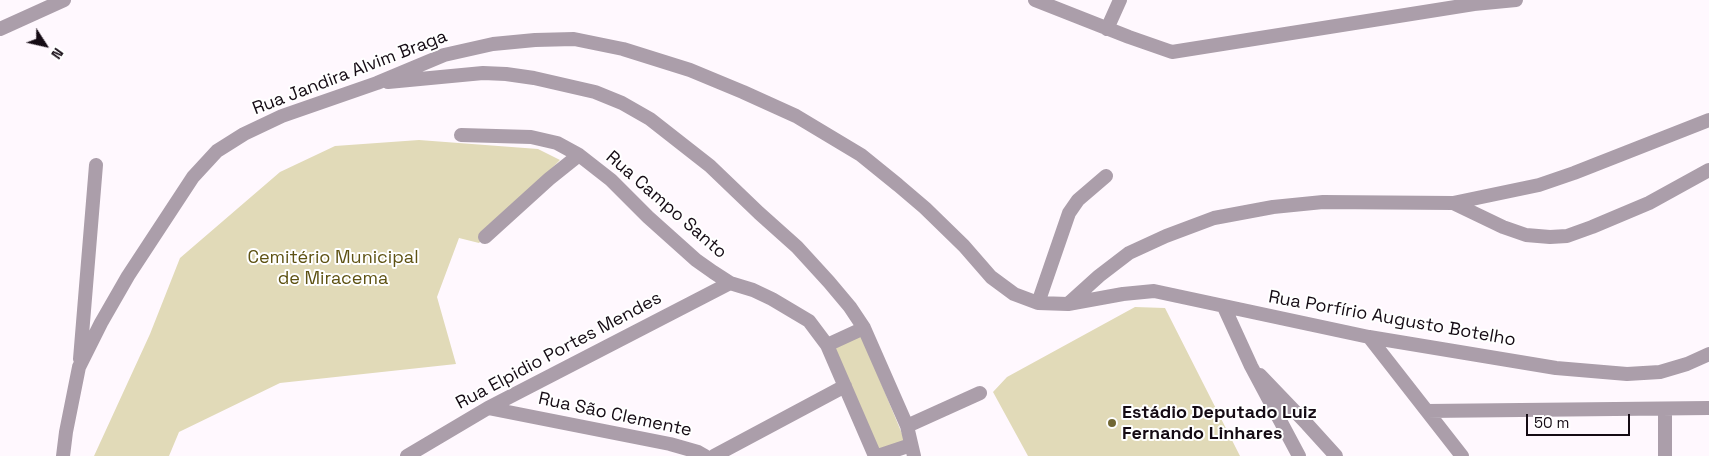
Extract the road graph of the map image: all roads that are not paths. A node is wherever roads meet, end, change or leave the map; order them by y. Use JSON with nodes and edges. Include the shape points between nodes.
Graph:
{"nodes":[{"id":1,"x":64,"y":0,"type":"edge"},
{"id":2,"x":1035,"y":0,"type":"edge"},
{"id":3,"x":1120,"y":0,"type":"edge"},
{"id":4,"x":1516,"y":0,"type":"edge"},
{"id":5,"x":1474,"y":2,"type":"edge"},
{"id":6,"x":0,"y":29,"type":"edge"},
{"id":7,"x":1107,"y":29,"type":"junction"},
{"id":8,"x":377,"y":83,"type":"junction"},
{"id":9,"x":1709,"y":120,"type":"edge"},
{"id":10,"x":461,"y":135,"type":"dead end"},
{"id":11,"x":579,"y":156,"type":"junction"},
{"id":12,"x":96,"y":165,"type":"dead end"},
{"id":13,"x":1709,"y":170,"type":"edge"},
{"id":14,"x":1106,"y":176,"type":"dead end"},
{"id":15,"x":1453,"y":203,"type":"junction"},
{"id":16,"x":485,"y":237,"type":"dead end"},
{"id":17,"x":730,"y":283,"type":"junction"},
{"id":18,"x":1038,"y":303,"type":"junction"},
{"id":19,"x":1068,"y":304,"type":"junction"},
{"id":20,"x":1224,"y":307,"type":"junction"},
{"id":21,"x":864,"y":328,"type":"junction"},
{"id":22,"x":1369,"y":337,"type":"junction"},
{"id":23,"x":827,"y":345,"type":"junction"},
{"id":24,"x":1709,"y":354,"type":"edge"},
{"id":25,"x":1250,"y":366,"type":"junction"},
{"id":26,"x":79,"y":367,"type":"junction"},
{"id":27,"x":845,"y":386,"type":"junction"},
{"id":28,"x":980,"y":393,"type":"dead end"},
{"id":29,"x":488,"y":408,"type":"junction"},
{"id":30,"x":1709,"y":408,"type":"edge"},
{"id":31,"x":1665,"y":410,"type":"junction"},
{"id":32,"x":1427,"y":411,"type":"junction"},
{"id":33,"x":907,"y":426,"type":"junction"},
{"id":34,"x":912,"y":450,"type":"edge"},
{"id":35,"x":63,"y":456,"type":"edge"},
{"id":36,"x":407,"y":456,"type":"edge"},
{"id":37,"x":705,"y":456,"type":"edge"},
{"id":38,"x":714,"y":456,"type":"edge"},
{"id":39,"x":877,"y":456,"type":"edge"},
{"id":40,"x":1299,"y":456,"type":"edge"},
{"id":41,"x":1336,"y":456,"type":"edge"},
{"id":42,"x":1462,"y":456,"type":"edge"},
{"id":43,"x":1665,"y":456,"type":"edge"}],
"edges":[{"from":1,"to":6,"type":"street"},
{"from":2,"to":7,"type":"street"},
{"from":3,"to":7,"type":"street"},
{"from":4,"to":5,"type":"street"},
{"from":5,"to":7,"type":"street","via":[[1186,51],[1172,52]]},
{"from":8,"to":18,"type":"street","name":"Rua Jandira Alvim Braga","via":[[444,55],[493,44],[535,40],[574,40],[613,47],[690,70],[796,116],[861,156],[925,208],[991,277],[1014,294]]},
{"from":8,"to":21,"type":"street","via":[[483,73],[506,74],[595,92],[622,103],[650,119],[710,166],[797,247],[840,294]]},
{"from":8,"to":26,"type":"street","name":"Rua Jandira Alvim Braga","via":[[282,116],[217,151],[193,177],[128,276]]},
{"from":9,"to":15,"type":"street","via":[[1539,185]]},
{"from":10,"to":11,"type":"street","name":"Rua Campo Santo","via":[[531,137],[557,143]]},
{"from":11,"to":16,"type":"street"},
{"from":11,"to":17,"type":"street","name":"Rua Campo Santo","via":[[611,180],[696,260]]},
{"from":12,"to":26,"type":"street"},
{"from":13,"to":15,"type":"street","via":[[1649,203],[1567,236],[1526,235]]},
{"from":14,"to":18,"type":"street","via":[[1078,200],[1069,213]]},
{"from":15,"to":19,"type":"street","via":[[1323,202],[1214,218],[1129,253]]},
{"from":17,"to":23,"type":"street","name":"Rua Campo Santo","via":[[753,290],[791,309],[809,321]]},
{"from":17,"to":29,"type":"street","name":"Rua Elpidio Portes Mendes"},
{"from":18,"to":19,"type":"street","name":"Rua Jandira Alvim Braga"},
{"from":19,"to":20,"type":"street","name":"Rua Porfírio Augusto Botelho","via":[[1154,291]]},
{"from":20,"to":22,"type":"street","name":"Rua Porfírio Augusto Botelho"},
{"from":20,"to":25,"type":"street"},
{"from":21,"to":23,"type":"street"},
{"from":21,"to":33,"type":"street"},
{"from":22,"to":24,"type":"street","name":"Rua Porfírio Augusto Botelho","via":[[1556,368],[1627,374],[1660,372]]},
{"from":22,"to":32,"type":"street"},
{"from":23,"to":27,"type":"street","name":"Rua Campo Santo"},
{"from":25,"to":40,"type":"street"},
{"from":25,"to":41,"type":"street"},
{"from":26,"to":35,"type":"street","name":"Rua Jandira Alvim Braga"},
{"from":27,"to":38,"type":"street"},
{"from":27,"to":39,"type":"street","name":"Rua Campo Santo"},
{"from":28,"to":33,"type":"street"},
{"from":29,"to":36,"type":"street","name":"Rua Elpidio Portes Mendes"},
{"from":29,"to":37,"type":"street","name":"Rua São Clemente","via":[[670,444]]},
{"from":30,"to":31,"type":"street"},
{"from":31,"to":32,"type":"street"},
{"from":31,"to":43,"type":"street"},
{"from":32,"to":42,"type":"street"},
{"from":33,"to":34,"type":"street"},
{"from":34,"to":39,"type":"street"}]}
